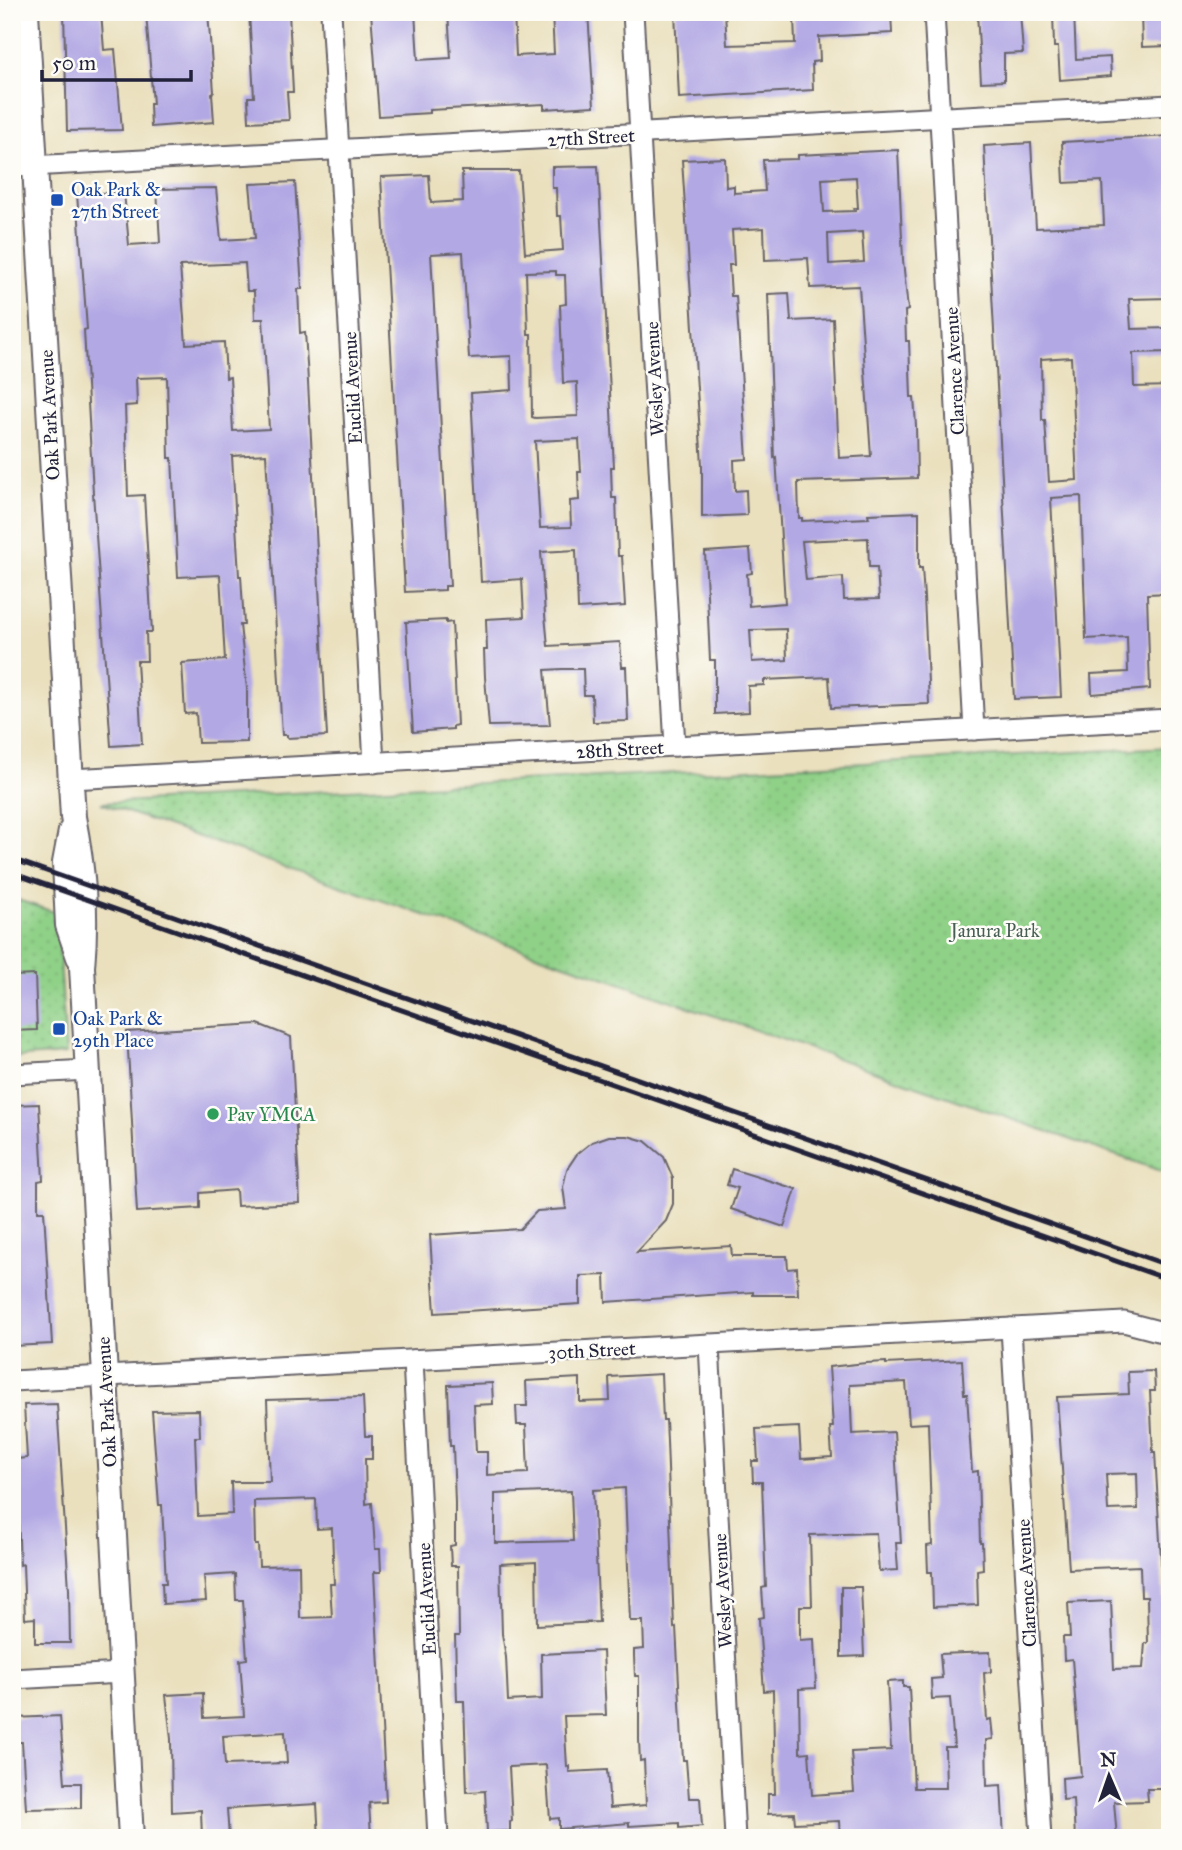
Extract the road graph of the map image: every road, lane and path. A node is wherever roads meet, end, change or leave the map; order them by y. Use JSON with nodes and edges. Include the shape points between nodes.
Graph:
{"nodes":[{"id":1,"x":26,"y":12,"type":"edge"},
{"id":2,"x":331,"y":12,"type":"edge"},
{"id":3,"x":633,"y":12,"type":"edge"},
{"id":4,"x":934,"y":12,"type":"edge"},
{"id":5,"x":1170,"y":105,"type":"edge"},
{"id":6,"x":939,"y":118,"type":"junction"},
{"id":7,"x":640,"y":134,"type":"junction"},
{"id":8,"x":339,"y":150,"type":"junction"},
{"id":9,"x":23,"y":166,"type":"edge"},
{"id":10,"x":1170,"y":719,"type":"edge"},
{"id":11,"x":974,"y":730,"type":"junction"},
{"id":12,"x":675,"y":746,"type":"junction"},
{"id":13,"x":374,"y":763,"type":"junction"},
{"id":14,"x":71,"y":779,"type":"junction"},
{"id":15,"x":88,"y":1070,"type":"junction"},
{"id":16,"x":12,"y":1074,"type":"edge"},
{"id":17,"x":1011,"y":1328,"type":"junction"},
{"id":18,"x":1170,"y":1334,"type":"edge"},
{"id":19,"x":709,"y":1344,"type":"junction"},
{"id":20,"x":413,"y":1360,"type":"junction"},
{"id":21,"x":105,"y":1376,"type":"junction"},
{"id":22,"x":12,"y":1381,"type":"edge"},
{"id":23,"x":122,"y":1673,"type":"junction"},
{"id":24,"x":12,"y":1679,"type":"edge"},
{"id":25,"x":131,"y":1838,"type":"edge"},
{"id":26,"x":438,"y":1838,"type":"edge"},
{"id":27,"x":735,"y":1838,"type":"edge"},
{"id":28,"x":1041,"y":1838,"type":"edge"}],
"edges":[{"from":1,"to":9,"type":"street","name":"Oak Park Avenue"},
{"from":2,"to":8,"type":"street","name":"Euclid Avenue"},
{"from":3,"to":7,"type":"street","name":"Wesley Avenue"},
{"from":4,"to":6,"type":"street","name":"Clarence Avenue"},
{"from":5,"to":6,"type":"street","name":"27th Street"},
{"from":6,"to":7,"type":"street","name":"27th Street"},
{"from":6,"to":11,"type":"street","name":"Clarence Avenue"},
{"from":7,"to":8,"type":"street","name":"27th Street"},
{"from":7,"to":12,"type":"street","name":"Wesley Avenue"},
{"from":8,"to":9,"type":"street","name":"27th Street"},
{"from":8,"to":13,"type":"street","name":"Euclid Avenue"},
{"from":9,"to":14,"type":"street","name":"Oak Park Avenue"},
{"from":10,"to":11,"type":"street","name":"28th Street"},
{"from":11,"to":12,"type":"street","name":"28th Street"},
{"from":12,"to":13,"type":"street","name":"28th Street"},
{"from":13,"to":14,"type":"street","name":"28th Street"},
{"from":14,"to":15,"type":"street","name":"Oak Park Avenue","via":[[67,912],[82,967]]},
{"from":15,"to":16,"type":"street"},
{"from":15,"to":21,"type":"street","name":"Oak Park Avenue"},
{"from":17,"to":18,"type":"street","name":"30th Street","via":[[1124,1322]]},
{"from":17,"to":19,"type":"street","name":"30th Street"},
{"from":17,"to":28,"type":"street","name":"Clarence Avenue"},
{"from":19,"to":20,"type":"street","name":"30th Street"},
{"from":19,"to":27,"type":"street","name":"Wesley Avenue"},
{"from":20,"to":21,"type":"street","name":"30th Street"},
{"from":20,"to":26,"type":"street","name":"Euclid Avenue"},
{"from":21,"to":22,"type":"street","name":"30th Street"},
{"from":21,"to":23,"type":"street","name":"Oak Park Avenue"},
{"from":23,"to":24,"type":"street"},
{"from":23,"to":25,"type":"street","name":"Oak Park Avenue"}]}
